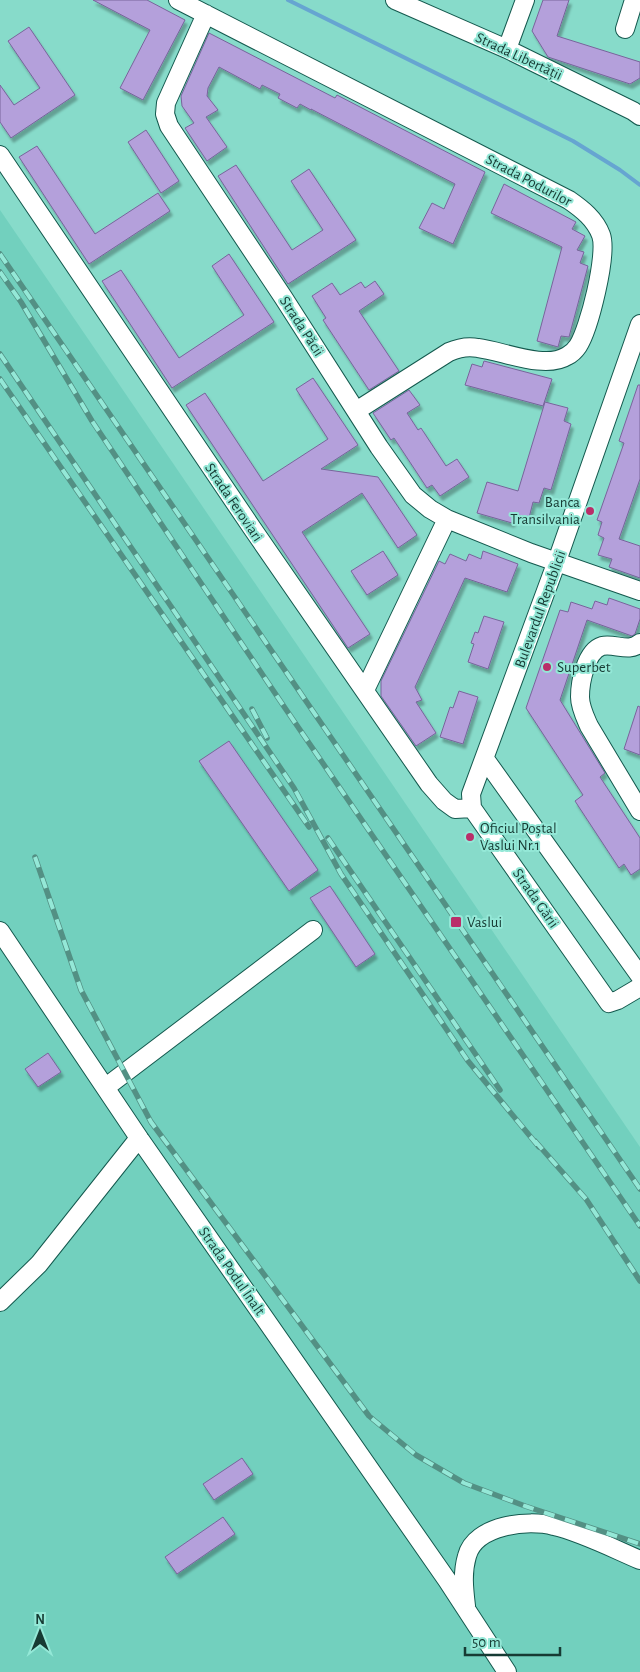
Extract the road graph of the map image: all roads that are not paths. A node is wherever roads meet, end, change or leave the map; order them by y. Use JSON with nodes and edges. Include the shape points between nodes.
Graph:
{"nodes":[{"id":1,"x":178,"y":0,"type":"edge"},
{"id":2,"x":395,"y":0,"type":"edge"},
{"id":3,"x":525,"y":0,"type":"edge"},
{"id":4,"x":634,"y":0,"type":"edge"},
{"id":5,"x":206,"y":14,"type":"junction"},
{"id":6,"x":625,"y":29,"type":"dead end"},
{"id":7,"x":507,"y":49,"type":"junction"},
{"id":8,"x":640,"y":116,"type":"edge"},
{"id":9,"x":0,"y":155,"type":"edge"},
{"id":10,"x":640,"y":324,"type":"edge"},
{"id":11,"x":356,"y":411,"type":"junction"},
{"id":12,"x":447,"y":519,"type":"junction"},
{"id":13,"x":557,"y":562,"type":"junction"},
{"id":14,"x":640,"y":591,"type":"edge"},
{"id":15,"x":640,"y":643,"type":"edge"},
{"id":16,"x":364,"y":690,"type":"junction"},
{"id":17,"x":485,"y":759,"type":"junction"},
{"id":18,"x":472,"y":808,"type":"junction"},
{"id":19,"x":640,"y":811,"type":"edge"},
{"id":20,"x":313,"y":930,"type":"dead end"},
{"id":21,"x":0,"y":931,"type":"edge"},
{"id":22,"x":640,"y":976,"type":"edge"},
{"id":23,"x":640,"y":987,"type":"edge"},
{"id":24,"x":106,"y":1088,"type":"junction"},
{"id":25,"x":139,"y":1138,"type":"junction"},
{"id":26,"x":0,"y":1302,"type":"edge"},
{"id":27,"x":640,"y":1560,"type":"edge"},
{"id":28,"x":466,"y":1609,"type":"junction"},
{"id":29,"x":507,"y":1672,"type":"edge"}],
"edges":[{"from":1,"to":5,"type":"street","name":"Strada Podurilor"},
{"from":2,"to":7,"type":"street","name":"Strada Libertății"},
{"from":3,"to":7,"type":"street"},
{"from":4,"to":6,"type":"street"},
{"from":5,"to":11,"type":"street","name":"Strada Păcii","via":[[166,103],[169,126]]},
{"from":5,"to":11,"type":"street","name":"Strada Podurilor","via":[[568,200],[584,210],[602,237],[603,255],[593,302],[578,346],[568,356],[554,361],[476,347],[460,348]]},
{"from":7,"to":8,"type":"street","name":"Strada Libertății"},
{"from":9,"to":16,"type":"street","name":"Strada Feroviari"},
{"from":10,"to":13,"type":"street","name":"Bulevardul Republicii"},
{"from":11,"to":12,"type":"street","name":"Strada Păcii","via":[[413,495]]},
{"from":12,"to":13,"type":"street","name":"Strada Păcii"},
{"from":12,"to":16,"type":"street"},
{"from":13,"to":14,"type":"street","name":"Strada Păcii"},
{"from":13,"to":17,"type":"street","name":"Bulevardul Republicii"},
{"from":15,"to":19,"type":"street","via":[[628,648],[602,646],[594,651],[589,657],[580,697],[589,726]]},
{"from":16,"to":18,"type":"street","via":[[437,793],[455,809]]},
{"from":17,"to":18,"type":"street","name":"Bulevardul Republicii","via":[[471,794]]},
{"from":17,"to":22,"type":"street"},
{"from":18,"to":23,"type":"street","name":"Strada Gării","via":[[609,1003]]},
{"from":20,"to":24,"type":"street"},
{"from":21,"to":24,"type":"street","name":"Strada Podul Înalt"},
{"from":24,"to":25,"type":"street","name":"Strada Podul Înalt"},
{"from":25,"to":26,"type":"street","via":[[39,1264]]},
{"from":25,"to":28,"type":"street","name":"Strada Podul Înalt"},
{"from":27,"to":28,"type":"street","name":"Strada Podul Înalt","via":[[553,1525],[523,1524],[498,1528],[480,1536],[467,1554],[463,1578]]},
{"from":28,"to":29,"type":"street","name":"Strada Podul Înalt"}]}
